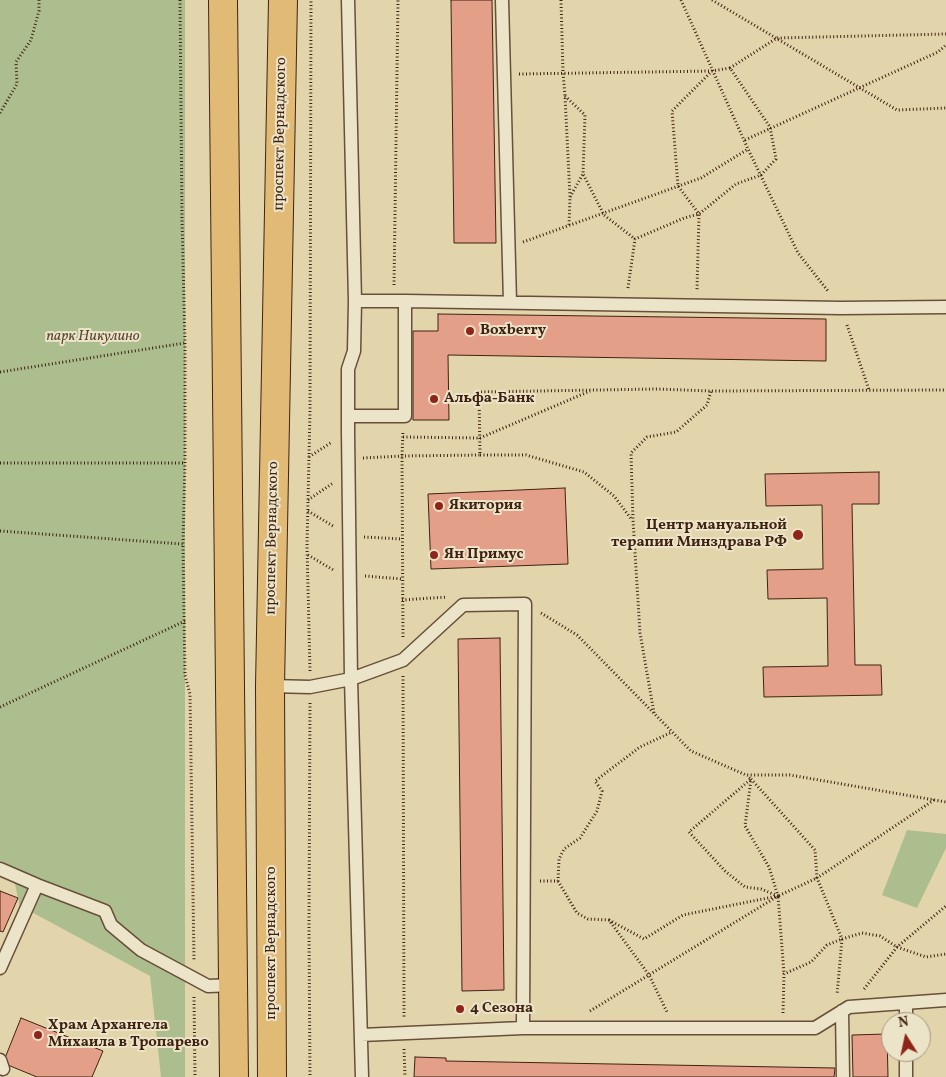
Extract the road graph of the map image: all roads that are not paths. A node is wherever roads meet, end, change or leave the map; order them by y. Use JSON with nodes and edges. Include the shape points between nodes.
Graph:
{"nodes":[{"id":1,"x":224,"y":0,"type":"edge"},
{"id":2,"x":283,"y":0,"type":"edge"},
{"id":3,"x":348,"y":0,"type":"edge"},
{"id":4,"x":502,"y":0,"type":"edge"},
{"id":5,"x":355,"y":301,"type":"junction"},
{"id":6,"x":400,"y":301,"type":"junction"},
{"id":7,"x":510,"y":302,"type":"junction"},
{"id":8,"x":946,"y":307,"type":"edge"},
{"id":9,"x":348,"y":416,"type":"junction"},
{"id":10,"x":351,"y":679,"type":"junction"},
{"id":11,"x":270,"y":686,"type":"junction"},
{"id":12,"x":0,"y":869,"type":"edge"},
{"id":13,"x":37,"y":885,"type":"junction"},
{"id":14,"x":0,"y":968,"type":"edge"},
{"id":15,"x":233,"y":985,"type":"junction"},
{"id":16,"x":946,"y":1000,"type":"edge"},
{"id":17,"x":906,"y":1003,"type":"junction"},
{"id":18,"x":842,"y":1011,"type":"junction"},
{"id":19,"x":906,"y":1012,"type":"edge"},
{"id":20,"x":522,"y":1028,"type":"junction"},
{"id":21,"x":362,"y":1035,"type":"junction"},
{"id":22,"x":906,"y":1062,"type":"edge"},
{"id":23,"x":234,"y":1077,"type":"edge"},
{"id":24,"x":272,"y":1077,"type":"edge"},
{"id":25,"x":362,"y":1077,"type":"edge"},
{"id":26,"x":843,"y":1077,"type":"edge"},
{"id":27,"x":906,"y":1077,"type":"edge"}],
"edges":[{"from":1,"to":15,"type":"main road"},
{"from":2,"to":11,"type":"main road","name":"проспект Вернадского"},
{"from":3,"to":5,"type":"lane"},
{"from":4,"to":7,"type":"lane"},
{"from":5,"to":6,"type":"lane"},
{"from":5,"to":9,"type":"lane","via":[[354,351],[348,369]]},
{"from":6,"to":7,"type":"lane"},
{"from":6,"to":9,"type":"lane","via":[[405,416]]},
{"from":7,"to":8,"type":"lane"},
{"from":9,"to":10,"type":"lane"},
{"from":10,"to":11,"type":"lane","via":[[310,687]]},
{"from":10,"to":20,"type":"lane","via":[[402,660],[463,605],[525,604]]},
{"from":10,"to":21,"type":"lane"},
{"from":11,"to":24,"type":"main road","name":"проспект Вернадского"},
{"from":12,"to":13,"type":"lane"},
{"from":13,"to":14,"type":"lane"},
{"from":13,"to":15,"type":"lane","via":[[105,911],[111,925],[141,950],[208,986]]},
{"from":15,"to":23,"type":"main road"},
{"from":16,"to":17,"type":"lane"},
{"from":17,"to":18,"type":"lane"},
{"from":17,"to":19,"type":"lane"},
{"from":18,"to":20,"type":"lane","via":[[815,1028]]},
{"from":18,"to":26,"type":"lane"},
{"from":20,"to":21,"type":"lane"},
{"from":21,"to":25,"type":"lane"},
{"from":22,"to":27,"type":"lane"}]}
